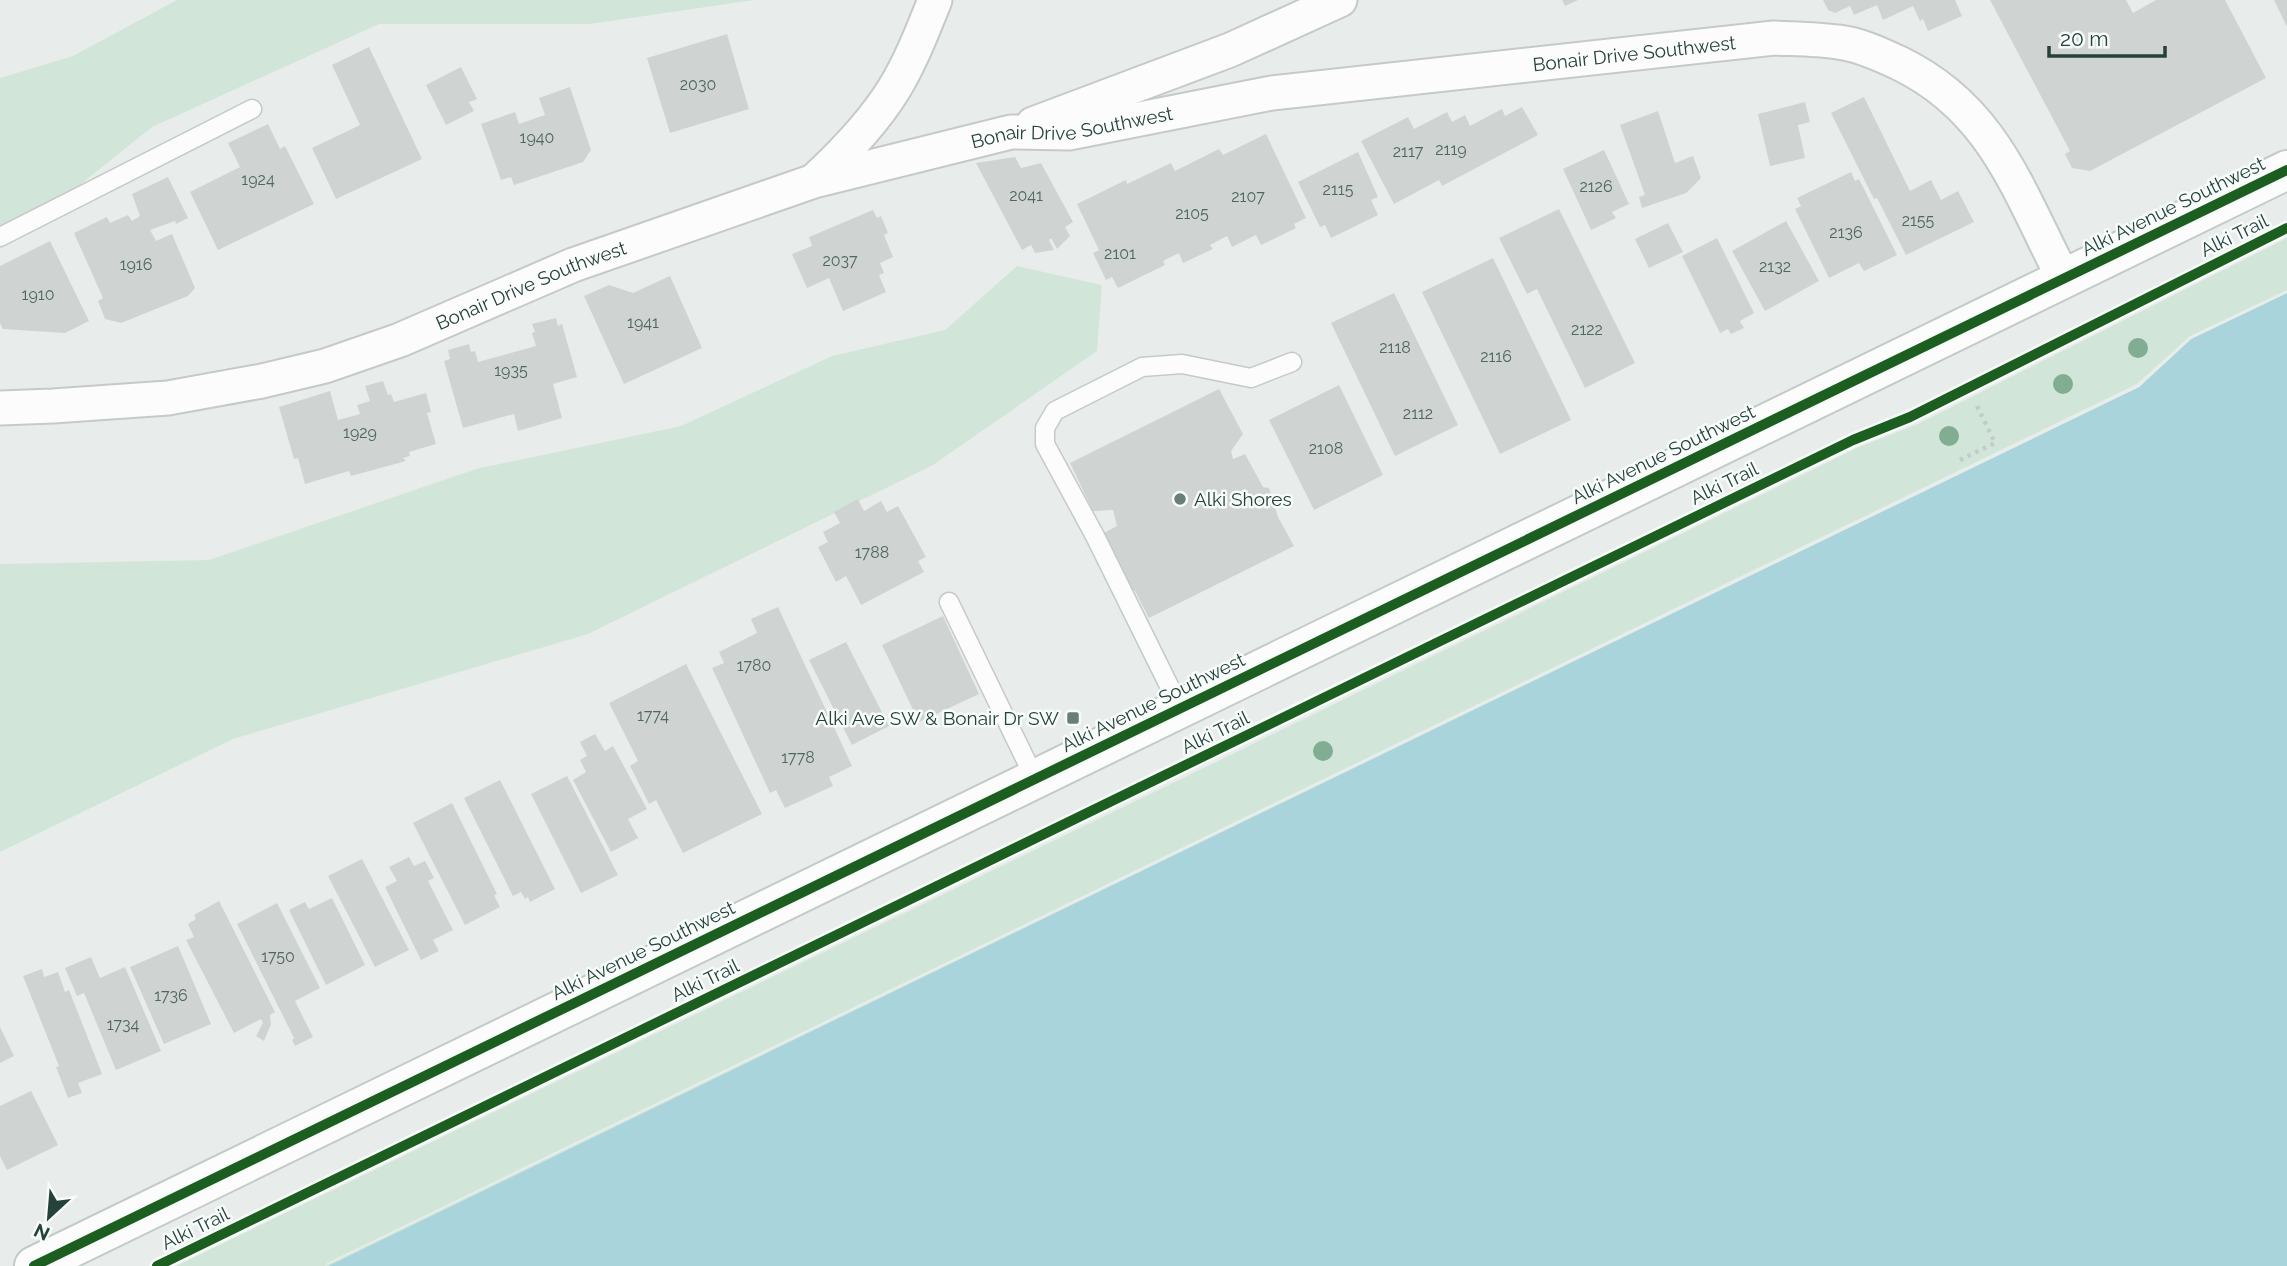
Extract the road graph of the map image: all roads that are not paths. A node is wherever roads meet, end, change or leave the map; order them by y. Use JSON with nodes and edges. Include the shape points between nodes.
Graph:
{"nodes":[{"id":1,"x":935,"y":0,"type":"edge"},
{"id":2,"x":1339,"y":0,"type":"edge"},
{"id":3,"x":252,"y":109,"type":"dead end"},
{"id":4,"x":1011,"y":132,"type":"junction"},
{"id":5,"x":2287,"y":170,"type":"edge"},
{"id":6,"x":814,"y":181,"type":"junction"},
{"id":7,"x":0,"y":237,"type":"edge"},
{"id":8,"x":2064,"y":279,"type":"junction"},
{"id":9,"x":1292,"y":362,"type":"dead end"},
{"id":10,"x":0,"y":408,"type":"edge"},
{"id":11,"x":949,"y":602,"type":"dead end"},
{"id":12,"x":1180,"y":708,"type":"junction"},
{"id":13,"x":1035,"y":779,"type":"junction"},
{"id":14,"x":34,"y":1266,"type":"edge"}],
"edges":[{"from":1,"to":6,"type":"street","via":[[894,90],[852,146]]},
{"from":2,"to":4,"type":"street","via":[[1230,50]]},
{"from":3,"to":7,"type":"lane"},
{"from":4,"to":6,"type":"street","name":"Bonair Drive Southwest"},
{"from":4,"to":8,"type":"street","name":"Bonair Drive Southwest","via":[[1069,133],[1272,93],[1774,38],[1840,42],[1925,76],[1959,103],[1985,131],[2006,166]]},
{"from":5,"to":8,"type":"main road","name":"Alki Avenue Southwest"},
{"from":6,"to":10,"type":"street","name":"Bonair Drive Southwest","via":[[573,265],[400,340],[325,366],[168,398]]},
{"from":8,"to":12,"type":"main road","name":"Alki Avenue Southwest"},
{"from":9,"to":12,"type":"lane","via":[[1251,378],[1182,364],[1142,367],[1055,411],[1045,428],[1045,444]]},
{"from":11,"to":13,"type":"lane"},
{"from":12,"to":13,"type":"main road","name":"Alki Avenue Southwest"},
{"from":13,"to":14,"type":"main road","name":"Alki Avenue Southwest"}]}
